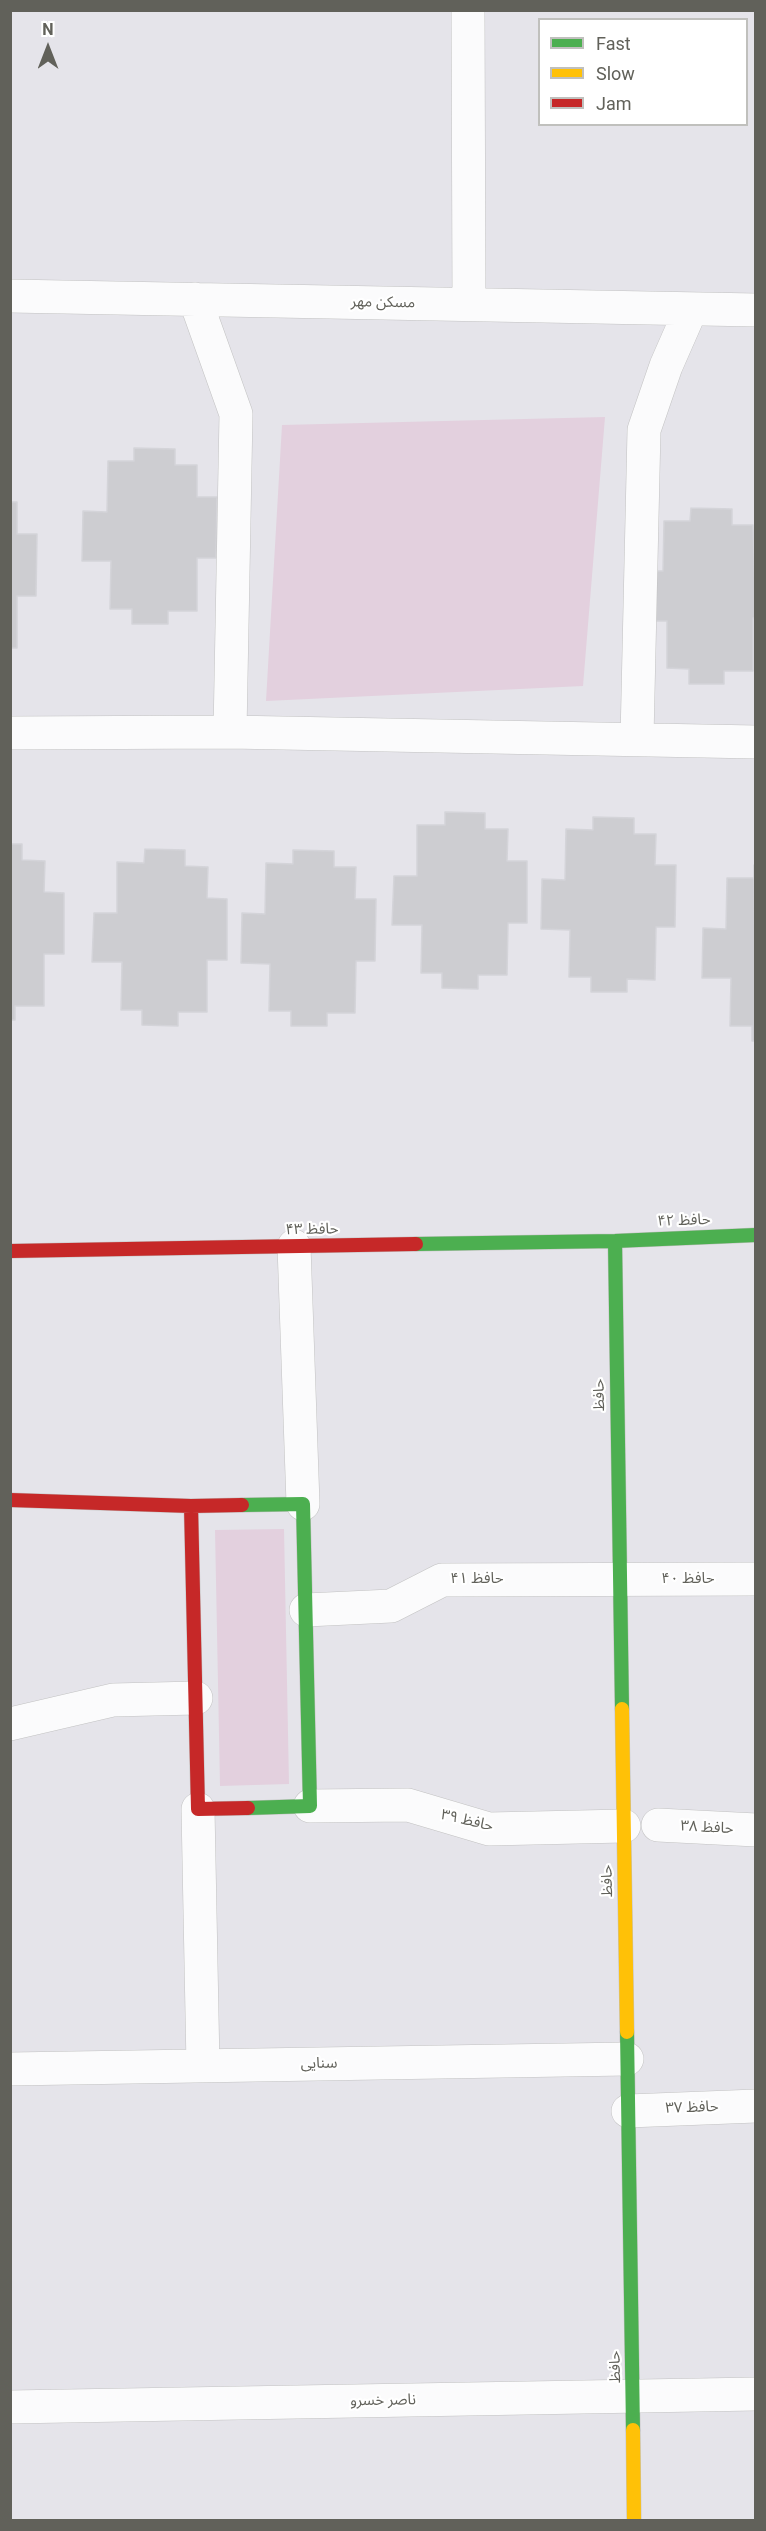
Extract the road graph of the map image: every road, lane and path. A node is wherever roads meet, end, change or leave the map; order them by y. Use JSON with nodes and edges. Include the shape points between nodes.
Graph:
{"nodes":[{"id":1,"x":468,"y":10,"type":"edge"},
{"id":2,"x":10,"y":296,"type":"edge"},
{"id":3,"x":195,"y":299,"type":"junction"},
{"id":4,"x":469,"y":304,"type":"junction"},
{"id":5,"x":691,"y":309,"type":"junction"},
{"id":6,"x":756,"y":310,"type":"edge"},
{"id":7,"x":230,"y":732,"type":"junction"},
{"id":8,"x":10,"y":734,"type":"edge"},
{"id":9,"x":637,"y":738,"type":"junction"},
{"id":10,"x":756,"y":742,"type":"edge"},
{"id":11,"x":756,"y":1235,"type":"edge"},
{"id":12,"x":615,"y":1241,"type":"junction"},
{"id":13,"x":294,"y":1246,"type":"junction"},
{"id":14,"x":10,"y":1251,"type":"edge"},
{"id":15,"x":10,"y":1500,"type":"edge"},
{"id":16,"x":303,"y":1504,"type":"junction"},
{"id":17,"x":191,"y":1506,"type":"junction"},
{"id":18,"x":620,"y":1579,"type":"junction"},
{"id":19,"x":756,"y":1579,"type":"edge"},
{"id":20,"x":306,"y":1610,"type":"junction"},
{"id":21,"x":196,"y":1698,"type":"junction"},
{"id":22,"x":10,"y":1724,"type":"edge"},
{"id":23,"x":310,"y":1806,"type":"junction"},
{"id":24,"x":198,"y":1809,"type":"junction"},
{"id":25,"x":658,"y":1825,"type":"dead end"},
{"id":26,"x":624,"y":1826,"type":"junction"},
{"id":27,"x":756,"y":1830,"type":"edge"},
{"id":28,"x":627,"y":2059,"type":"junction"},
{"id":29,"x":203,"y":2066,"type":"junction"},
{"id":30,"x":10,"y":2069,"type":"edge"},
{"id":31,"x":756,"y":2106,"type":"edge"},
{"id":32,"x":628,"y":2110,"type":"junction"},
{"id":33,"x":756,"y":2394,"type":"edge"},
{"id":34,"x":633,"y":2396,"type":"junction"},
{"id":35,"x":10,"y":2408,"type":"edge"},
{"id":36,"x":634,"y":2520,"type":"edge"}],
"edges":[{"from":1,"to":4,"type":"street"},
{"from":2,"to":3,"type":"street","name":"مسکن مهر"},
{"from":3,"to":4,"type":"street","name":"مسکن مهر"},
{"from":3,"to":7,"type":"street","via":[[236,414]]},
{"from":4,"to":5,"type":"street","name":"مسکن مهر"},
{"from":5,"to":6,"type":"street","name":"مسکن مهر"},
{"from":5,"to":9,"type":"street","via":[[644,430]]},
{"from":7,"to":8,"type":"street"},
{"from":7,"to":9,"type":"street"},
{"from":9,"to":10,"type":"street"},
{"from":11,"to":12,"type":"street","name":"حافظ ۴۲"},
{"from":12,"to":13,"type":"street","name":"حافظ ۴۳"},
{"from":12,"to":18,"type":"street","name":"حافظ"},
{"from":13,"to":14,"type":"street","name":"حافظ ۴۳"},
{"from":13,"to":16,"type":"street"},
{"from":15,"to":17,"type":"street"},
{"from":16,"to":17,"type":"street"},
{"from":16,"to":20,"type":"street"},
{"from":17,"to":21,"type":"street"},
{"from":18,"to":19,"type":"street","name":"حافظ ۴۰"},
{"from":18,"to":20,"type":"street","name":"حافظ ۴۱","via":[[442,1580],[391,1606]]},
{"from":18,"to":26,"type":"street","name":"حافظ"},
{"from":20,"to":23,"type":"street"},
{"from":21,"to":22,"type":"street","via":[[112,1700]]},
{"from":21,"to":24,"type":"street"},
{"from":23,"to":24,"type":"street"},
{"from":23,"to":26,"type":"street","name":"حافظ ۳۹","via":[[408,1805],[489,1829]]},
{"from":24,"to":29,"type":"street"},
{"from":25,"to":27,"type":"street","name":"حافظ ۳۸"},
{"from":26,"to":28,"type":"street","name":"حافظ"},
{"from":28,"to":29,"type":"street","name":"سنایی"},
{"from":28,"to":32,"type":"street","name":"حافظ"},
{"from":29,"to":30,"type":"street","name":"سنایی"},
{"from":31,"to":32,"type":"street","name":"حافظ ۳۷"},
{"from":32,"to":34,"type":"street","name":"حافظ"},
{"from":33,"to":34,"type":"street","name":"ناصر خسرو"},
{"from":34,"to":35,"type":"street","name":"ناصر خسرو"},
{"from":34,"to":36,"type":"street","name":"حافظ"}]}
